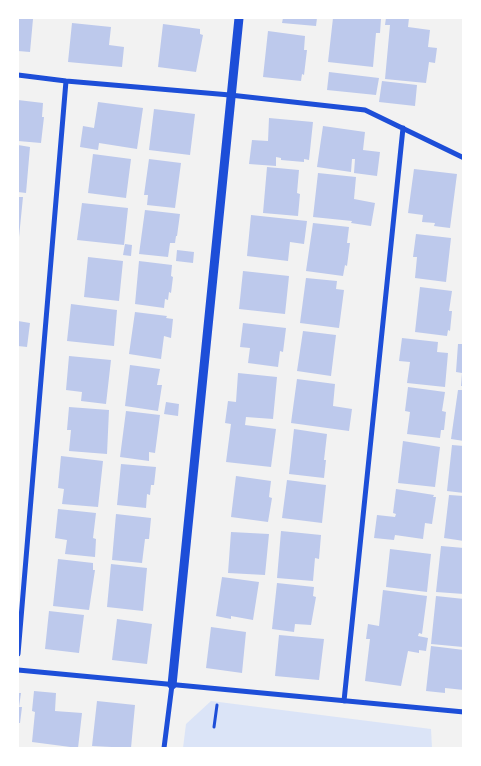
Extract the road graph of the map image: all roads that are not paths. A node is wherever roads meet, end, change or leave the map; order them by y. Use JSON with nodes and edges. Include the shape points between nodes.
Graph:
{"nodes":[{"id":1,"x":239,"y":18,"type":"edge"},
{"id":2,"x":18,"y":75,"type":"edge"},
{"id":3,"x":66,"y":81,"type":"junction"},
{"id":4,"x":230,"y":95,"type":"junction"},
{"id":5,"x":403,"y":128,"type":"junction"},
{"id":6,"x":464,"y":158,"type":"edge"},
{"id":7,"x":18,"y":654,"type":"edge"},
{"id":8,"x":18,"y":670,"type":"edge"},
{"id":9,"x":172,"y":685,"type":"junction"},
{"id":10,"x":344,"y":701,"type":"junction"},
{"id":11,"x":464,"y":712,"type":"edge"},
{"id":12,"x":164,"y":748,"type":"edge"}],
"edges":[{"from":1,"to":4,"type":"street"},
{"from":2,"to":3,"type":"street"},
{"from":3,"to":4,"type":"street"},
{"from":3,"to":7,"type":"street"},
{"from":4,"to":5,"type":"street","via":[[365,110]]},
{"from":4,"to":9,"type":"street"},
{"from":5,"to":6,"type":"street"},
{"from":5,"to":10,"type":"street"},
{"from":8,"to":9,"type":"street"},
{"from":9,"to":10,"type":"street"},
{"from":9,"to":12,"type":"street"},
{"from":10,"to":11,"type":"street"}]}
